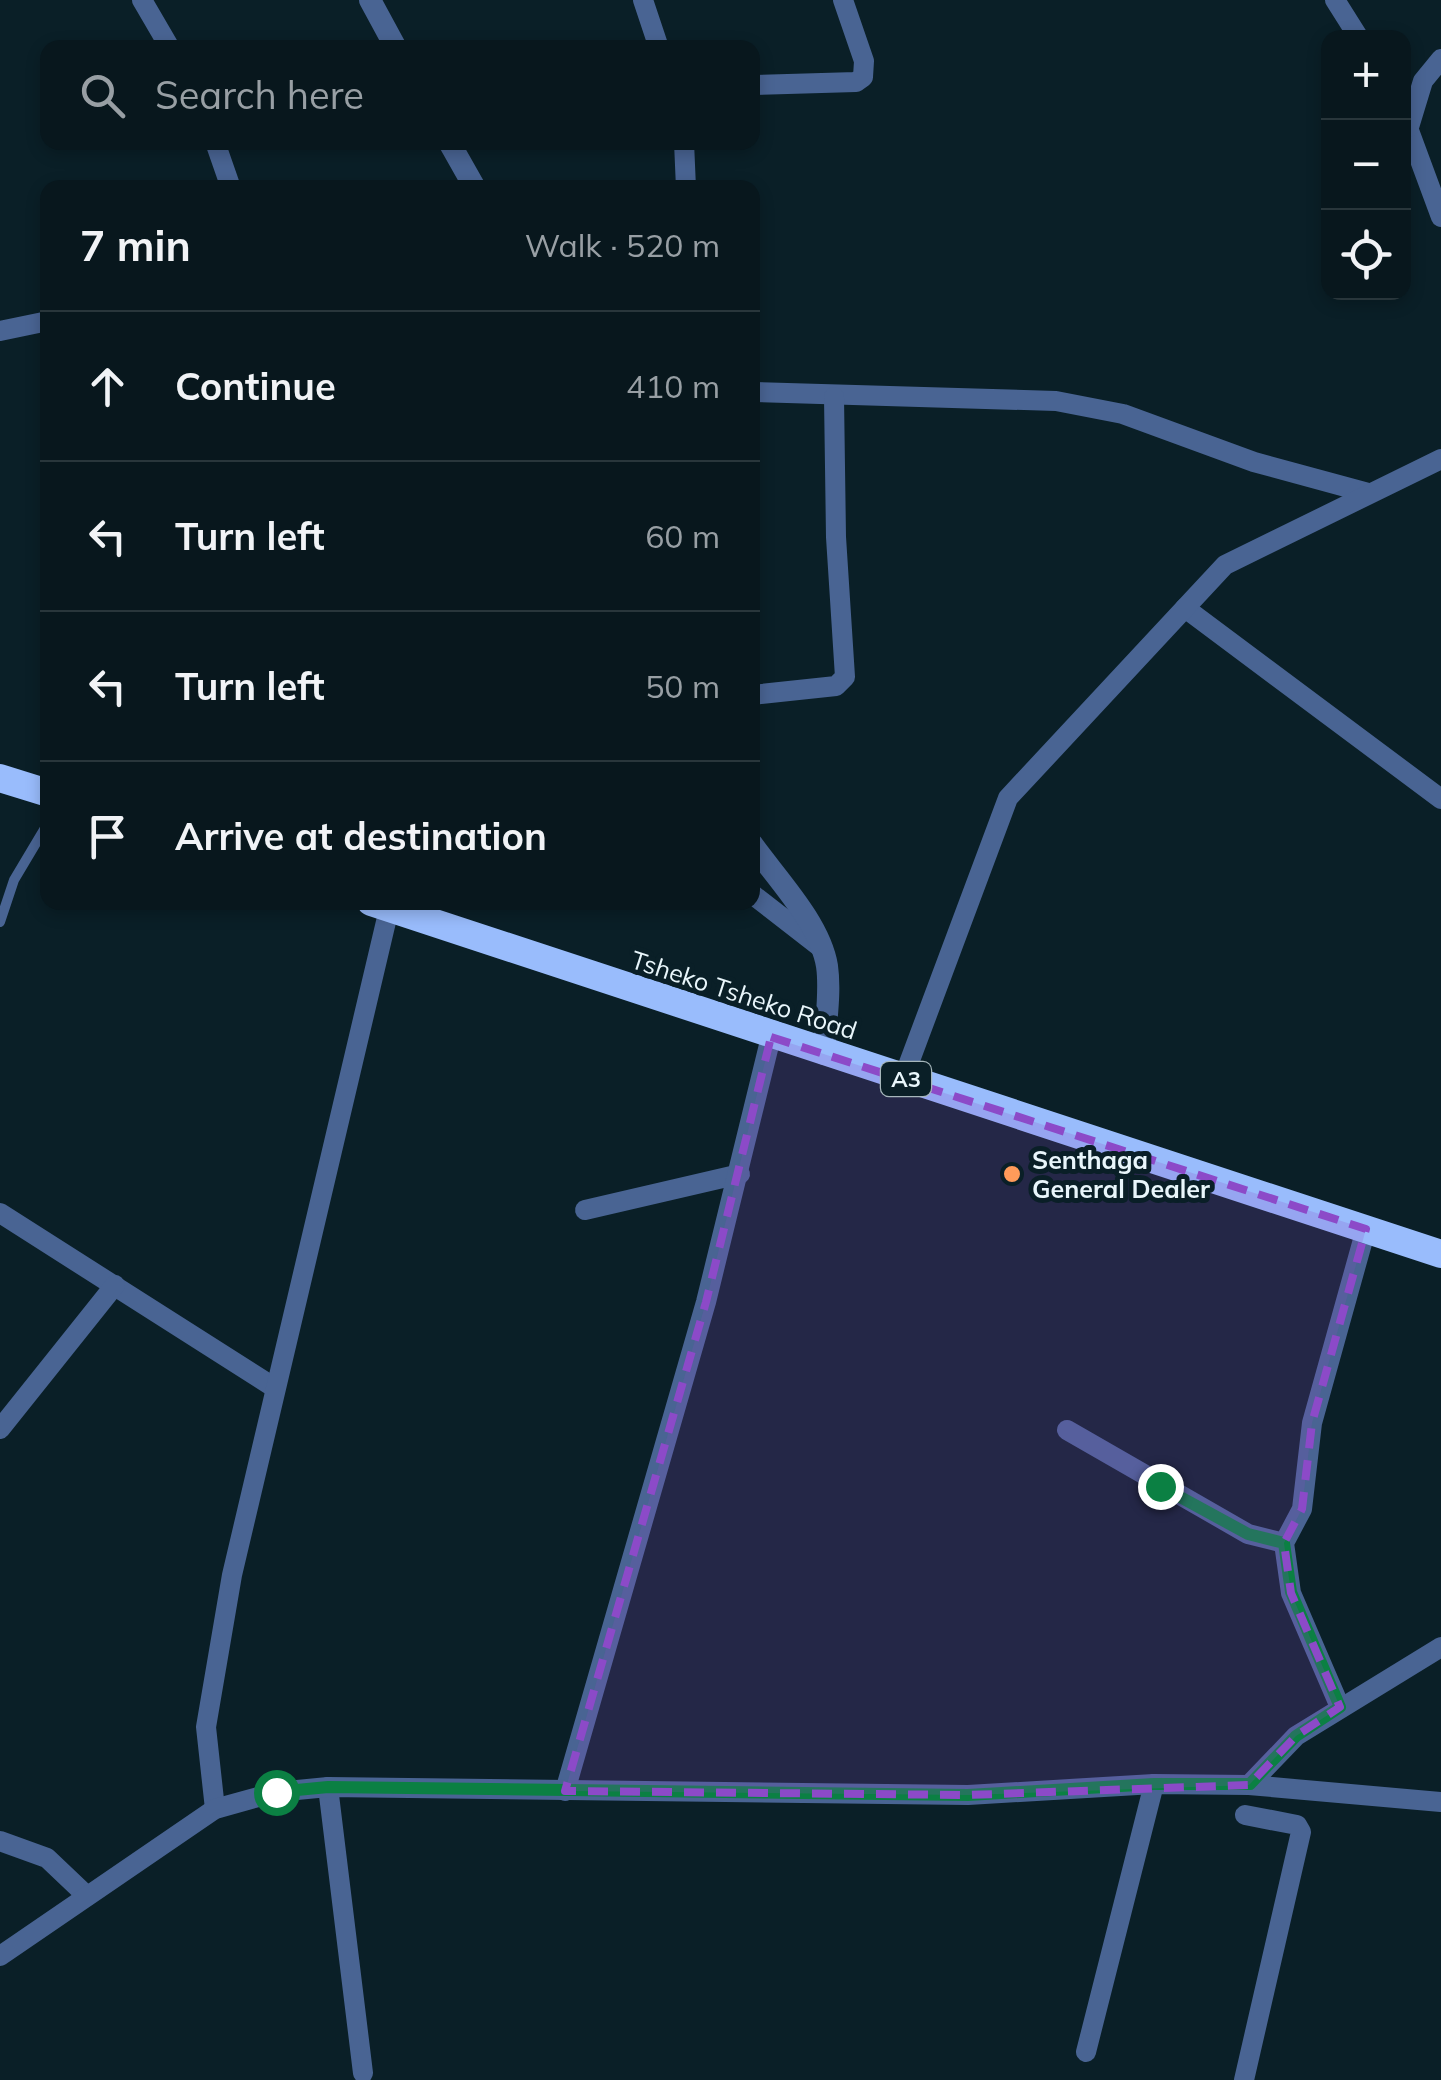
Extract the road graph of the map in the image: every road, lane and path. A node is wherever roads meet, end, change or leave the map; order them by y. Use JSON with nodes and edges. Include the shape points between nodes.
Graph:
{"nodes":[{"id":1,"x":142,"y":0,"type":"edge"},
{"id":2,"x":370,"y":0,"type":"edge"},
{"id":3,"x":643,"y":0,"type":"edge"},
{"id":4,"x":844,"y":0,"type":"edge"},
{"id":5,"x":1336,"y":0,"type":"edge"},
{"id":6,"x":1354,"y":30,"type":"edge"},
{"id":7,"x":165,"y":40,"type":"edge"},
{"id":8,"x":392,"y":40,"type":"edge"},
{"id":9,"x":656,"y":40,"type":"edge"},
{"id":10,"x":1441,"y":59,"type":"edge"},
{"id":11,"x":760,"y":85,"type":"edge"},
{"id":12,"x":1407,"y":120,"type":"edge"},
{"id":13,"x":1411,"y":136,"type":"edge"},
{"id":14,"x":218,"y":150,"type":"edge"},
{"id":15,"x":453,"y":150,"type":"edge"},
{"id":16,"x":684,"y":150,"type":"edge"},
{"id":17,"x":228,"y":180,"type":"edge"},
{"id":18,"x":470,"y":180,"type":"edge"},
{"id":19,"x":686,"y":180,"type":"edge"},
{"id":20,"x":1441,"y":217,"type":"edge"},
{"id":21,"x":40,"y":322,"type":"edge"},
{"id":22,"x":0,"y":330,"type":"edge"},
{"id":23,"x":760,"y":392,"type":"edge"},
{"id":24,"x":834,"y":397,"type":"junction"},
{"id":25,"x":1441,"y":460,"type":"edge"},
{"id":26,"x":1368,"y":493,"type":"junction"},
{"id":27,"x":1185,"y":608,"type":"junction"},
{"id":28,"x":760,"y":694,"type":"edge"},
{"id":29,"x":0,"y":778,"type":"edge"},
{"id":30,"x":40,"y":790,"type":"edge"},
{"id":31,"x":1441,"y":799,"type":"edge"},
{"id":32,"x":40,"y":836,"type":"edge"},
{"id":33,"x":760,"y":856,"type":"edge"},
{"id":34,"x":760,"y":900,"type":"edge"},
{"id":35,"x":379,"y":910,"type":"edge"},
{"id":36,"x":392,"y":910,"type":"edge"},
{"id":37,"x":0,"y":922,"type":"edge"},
{"id":38,"x":819,"y":946,"type":"junction"},
{"id":39,"x":771,"y":1037,"type":"junction"},
{"id":40,"x":824,"y":1054,"type":"junction"},
{"id":41,"x":904,"y":1078,"type":"junction"},
{"id":42,"x":740,"y":1174,"type":"junction"},
{"id":43,"x":585,"y":1210,"type":"dead end"},
{"id":44,"x":0,"y":1213,"type":"edge"},
{"id":45,"x":1366,"y":1229,"type":"junction"},
{"id":46,"x":1441,"y":1254,"type":"edge"},
{"id":47,"x":115,"y":1285,"type":"junction"},
{"id":48,"x":275,"y":1388,"type":"junction"},
{"id":49,"x":0,"y":1429,"type":"edge"},
{"id":50,"x":1067,"y":1430,"type":"dead end"},
{"id":51,"x":1284,"y":1543,"type":"junction"},
{"id":52,"x":1441,"y":1648,"type":"edge"},
{"id":53,"x":1340,"y":1707,"type":"junction"},
{"id":54,"x":1154,"y":1784,"type":"junction"},
{"id":55,"x":1250,"y":1784,"type":"junction"},
{"id":56,"x":328,"y":1787,"type":"junction"},
{"id":57,"x":565,"y":1790,"type":"junction"},
{"id":58,"x":1441,"y":1802,"type":"edge"},
{"id":59,"x":215,"y":1809,"type":"junction"},
{"id":60,"x":1244,"y":1815,"type":"dead end"},
{"id":61,"x":0,"y":1841,"type":"edge"},
{"id":62,"x":87,"y":1896,"type":"junction"},
{"id":63,"x":0,"y":1956,"type":"edge"},
{"id":64,"x":1086,"y":2052,"type":"dead end"},
{"id":65,"x":363,"y":2073,"type":"dead end"},
{"id":66,"x":1244,"y":2080,"type":"edge"}],
"edges":[{"from":1,"to":7,"type":"street"},
{"from":2,"to":8,"type":"street"},
{"from":3,"to":9,"type":"street"},
{"from":4,"to":11,"type":"street","via":[[863,76],[856,82]]},
{"from":5,"to":6,"type":"street"},
{"from":10,"to":12,"type":"street"},
{"from":13,"to":20,"type":"street"},
{"from":14,"to":17,"type":"street"},
{"from":15,"to":18,"type":"street"},
{"from":16,"to":19,"type":"street"},
{"from":21,"to":22,"type":"street"},
{"from":23,"to":24,"type":"street"},
{"from":24,"to":26,"type":"street","via":[[1056,400],[1124,414],[1254,462]]},
{"from":24,"to":28,"type":"street","via":[[845,677],[836,686]]},
{"from":25,"to":26,"type":"street"},
{"from":26,"to":27,"type":"street","via":[[1230,562]]},
{"from":27,"to":31,"type":"street"},
{"from":27,"to":41,"type":"street","via":[[1000,810]]},
{"from":29,"to":30,"type":"highway"},
{"from":32,"to":37,"type":"lane","via":[[14,880]]},
{"from":33,"to":38,"type":"street"},
{"from":34,"to":38,"type":"street"},
{"from":35,"to":48,"type":"street"},
{"from":36,"to":39,"type":"highway","name":"Tsheko Tsheko Road","number":"A3"},
{"from":38,"to":40,"type":"street","via":[[827,968]]},
{"from":39,"to":40,"type":"highway","name":"Tsheko Tsheko Road","number":"A3"},
{"from":39,"to":42,"type":"street"},
{"from":40,"to":41,"type":"highway","name":"Tsheko Tsheko Road","number":"A3"},
{"from":41,"to":45,"type":"highway","name":"Tsheko Tsheko Road","number":"A3"},
{"from":42,"to":43,"type":"street"},
{"from":42,"to":57,"type":"street"},
{"from":44,"to":47,"type":"street"},
{"from":45,"to":46,"type":"highway","name":"Tsheko Tsheko Road","number":"A3"},
{"from":45,"to":51,"type":"street","via":[[1318,1396],[1302,1509]]},
{"from":47,"to":48,"type":"street"},
{"from":47,"to":49,"type":"street"},
{"from":48,"to":59,"type":"street","via":[[206,1727]]},
{"from":50,"to":51,"type":"street","via":[[1248,1534]]},
{"from":51,"to":53,"type":"street","via":[[1291,1592]]},
{"from":52,"to":53,"type":"street"},
{"from":53,"to":55,"type":"street","via":[[1296,1736]]},
{"from":54,"to":55,"type":"street"},
{"from":54,"to":57,"type":"street","via":[[968,1795]]},
{"from":54,"to":64,"type":"street"},
{"from":55,"to":58,"type":"street"},
{"from":56,"to":57,"type":"street"},
{"from":56,"to":59,"type":"street","via":[[276,1792]]},
{"from":56,"to":65,"type":"street"},
{"from":59,"to":62,"type":"street"},
{"from":60,"to":66,"type":"street","via":[[1297,1825],[1301,1832]]},
{"from":61,"to":62,"type":"street","via":[[47,1858]]},
{"from":62,"to":63,"type":"street"}]}
